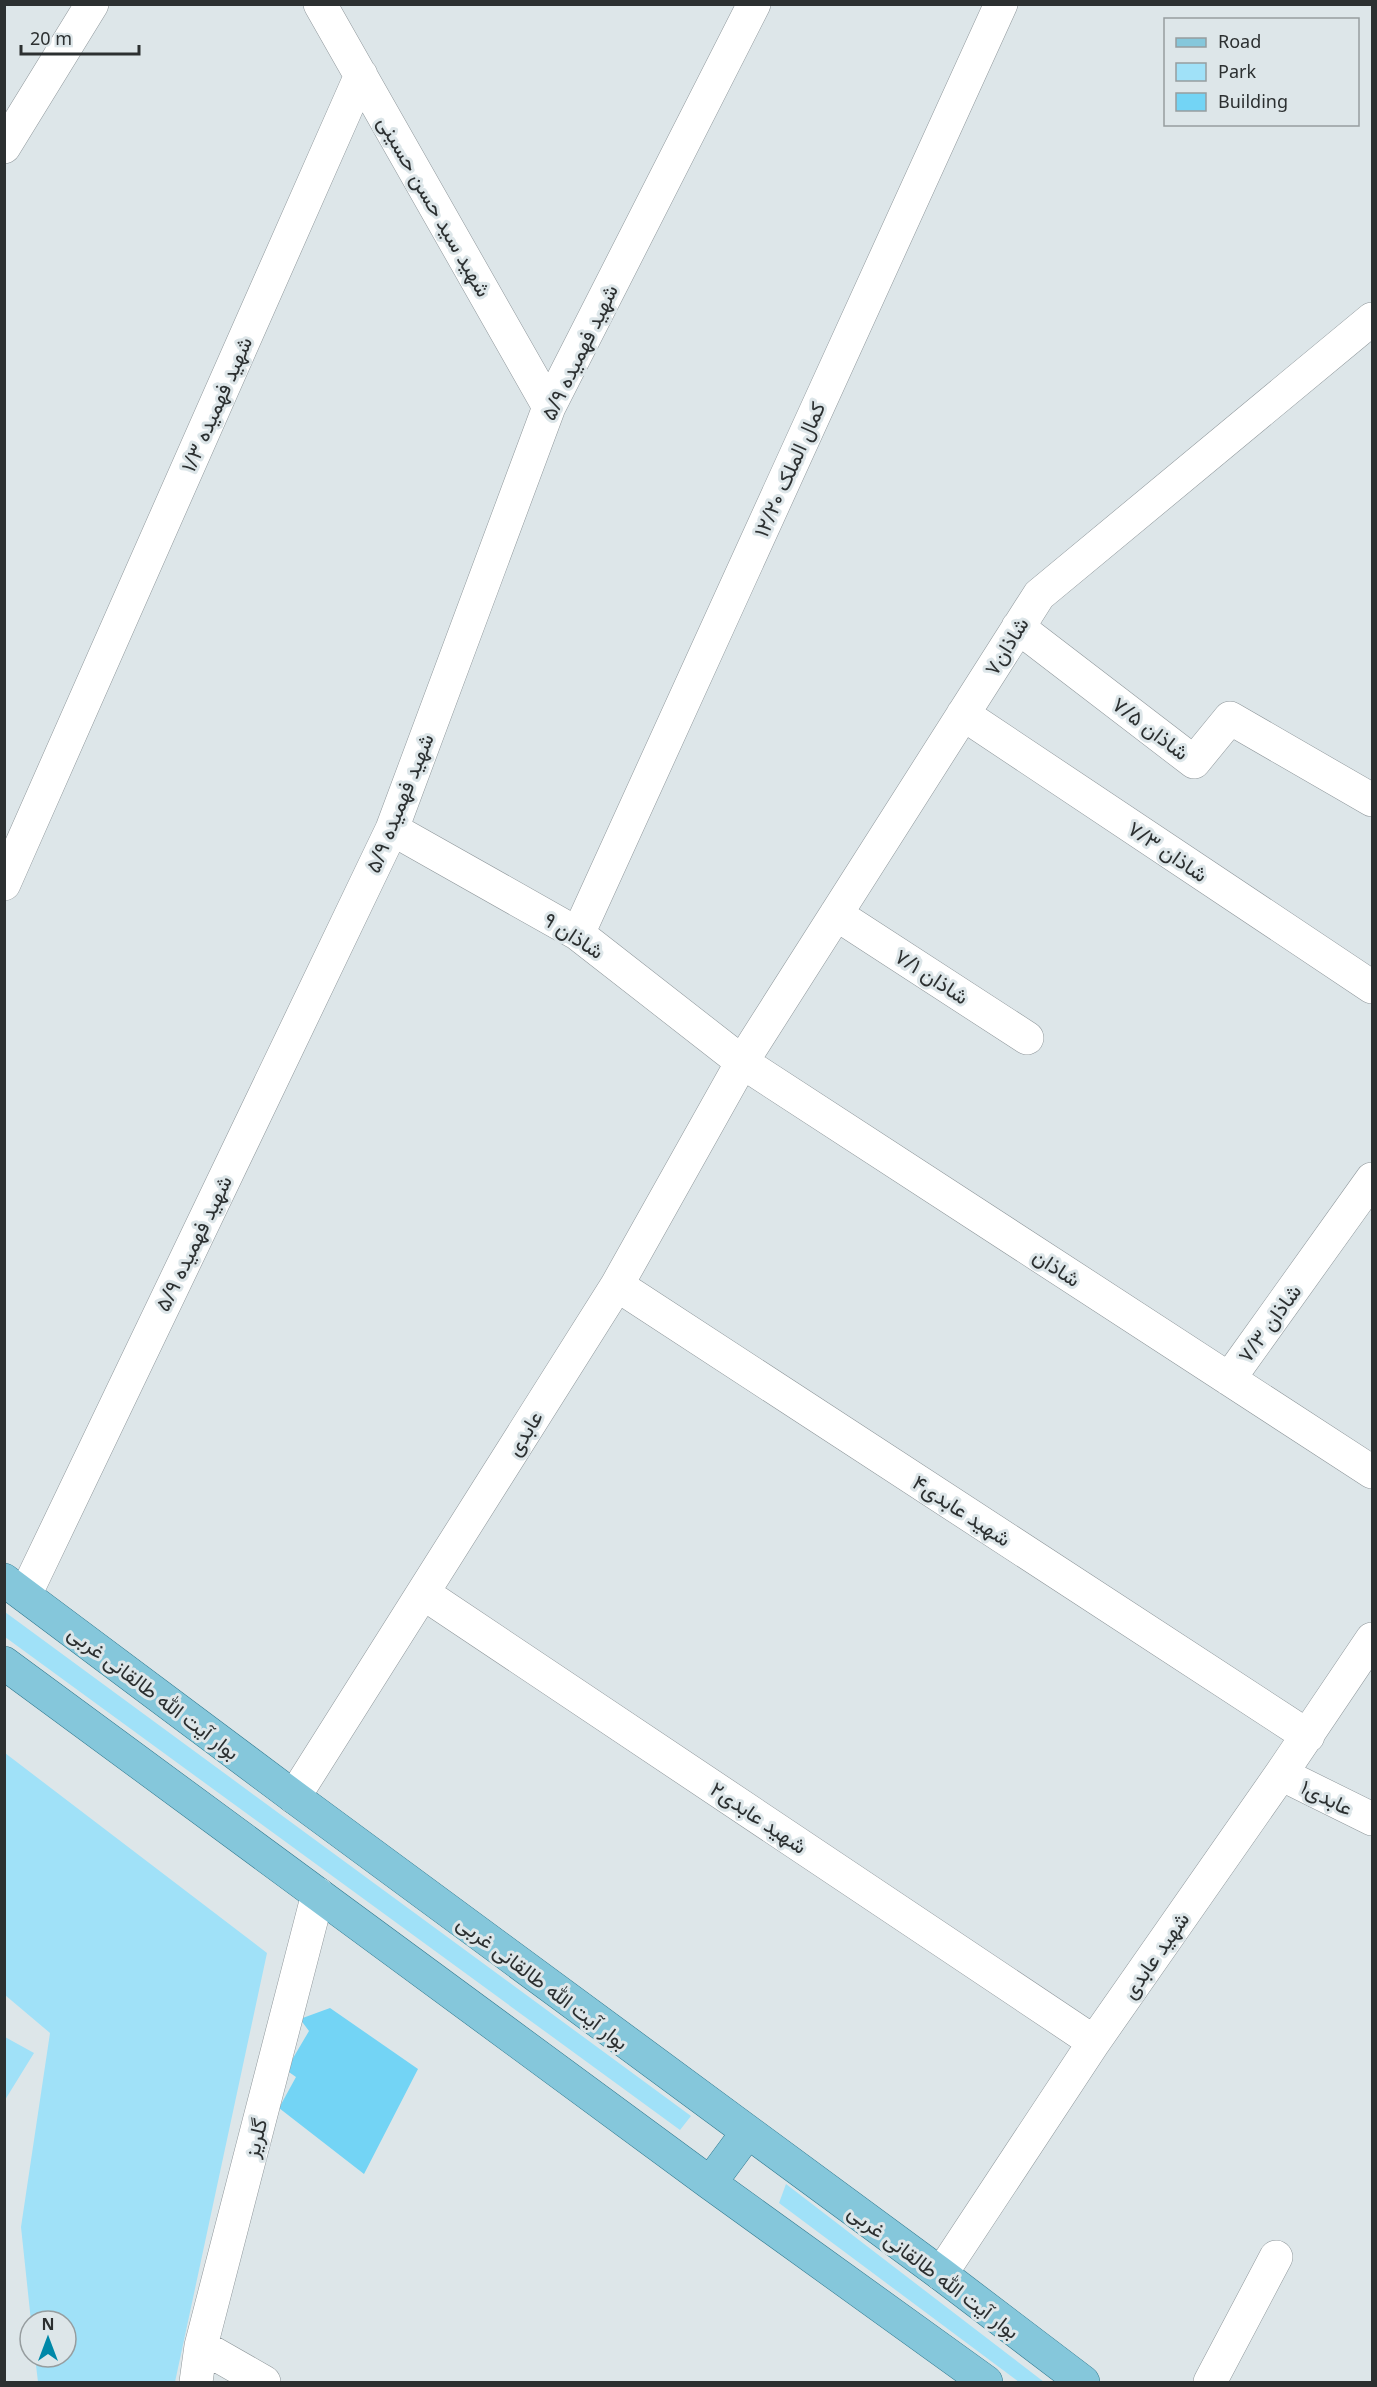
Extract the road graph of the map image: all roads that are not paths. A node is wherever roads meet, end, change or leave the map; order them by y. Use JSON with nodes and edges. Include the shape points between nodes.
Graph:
{"nodes":[{"id":1,"x":92,"y":4,"type":"edge"},
{"id":2,"x":320,"y":4,"type":"edge"},
{"id":3,"x":754,"y":4,"type":"edge"},
{"id":4,"x":1000,"y":4,"type":"edge"},
{"id":5,"x":361,"y":75,"type":"junction"},
{"id":6,"x":4,"y":147,"type":"edge"},
{"id":7,"x":1372,"y":319,"type":"edge"},
{"id":8,"x":549,"y":407,"type":"junction"},
{"id":9,"x":1018,"y":627,"type":"junction"},
{"id":10,"x":963,"y":714,"type":"junction"},
{"id":11,"x":1372,"y":800,"type":"edge"},
{"id":12,"x":392,"y":830,"type":"junction"},
{"id":13,"x":4,"y":884,"type":"edge"},
{"id":14,"x":836,"y":914,"type":"junction"},
{"id":15,"x":578,"y":934,"type":"junction"},
{"id":16,"x":1372,"y":987,"type":"edge"},
{"id":17,"x":1027,"y":1038,"type":"dead end"},
{"id":18,"x":742,"y":1062,"type":"junction"},
{"id":19,"x":1372,"y":1179,"type":"edge"},
{"id":20,"x":617,"y":1285,"type":"junction"},
{"id":21,"x":1228,"y":1379,"type":"junction"},
{"id":22,"x":1372,"y":1472,"type":"edge"},
{"id":23,"x":15,"y":1587,"type":"edge"},
{"id":24,"x":423,"y":1593,"type":"junction"},
{"id":25,"x":1372,"y":1639,"type":"edge"},
{"id":26,"x":4,"y":1663,"type":"edge"},
{"id":27,"x":1308,"y":1736,"type":"junction"},
{"id":28,"x":1281,"y":1774,"type":"junction"},
{"id":29,"x":294,"y":1797,"type":"junction"},
{"id":30,"x":1372,"y":1820,"type":"edge"},
{"id":31,"x":318,"y":1894,"type":"junction"},
{"id":32,"x":1094,"y":2042,"type":"junction"},
{"id":33,"x":747,"y":2133,"type":"junction"},
{"id":34,"x":710,"y":2183,"type":"junction"},
{"id":35,"x":1276,"y":2257,"type":"dead end"},
{"id":36,"x":941,"y":2274,"type":"junction"},
{"id":37,"x":201,"y":2346,"type":"junction"},
{"id":38,"x":196,"y":2382,"type":"edge"},
{"id":39,"x":264,"y":2382,"type":"edge"},
{"id":40,"x":986,"y":2382,"type":"edge"},
{"id":41,"x":1083,"y":2382,"type":"edge"},
{"id":42,"x":1210,"y":2382,"type":"edge"}],
"edges":[{"from":1,"to":6,"type":"street"},
{"from":2,"to":5,"type":"street","name":"شهید سید حسن حسینی"},
{"from":3,"to":8,"type":"street","name":"شهید فهمیده ۵/۹"},
{"from":4,"to":15,"type":"street","name":"کمال الملک ۱۲/۲۰"},
{"from":5,"to":8,"type":"street","name":"شهید سید حسن حسینی"},
{"from":5,"to":13,"type":"street","name":"شهید فهمیده ۱/۳"},
{"from":7,"to":9,"type":"street","name":"شاذان۷","via":[[1038,595]]},
{"from":8,"to":12,"type":"street","name":"شهید فهمیده ۵/۹"},
{"from":9,"to":10,"type":"street","name":"شاذان۷"},
{"from":9,"to":11,"type":"street","name":"شاذان ۷/۵","via":[[1194,762],[1230,717]]},
{"from":10,"to":14,"type":"street","name":"شاذان۷"},
{"from":10,"to":16,"type":"street","name":"شاذان ۷/۳"},
{"from":12,"to":15,"type":"street","name":"شاذان ۹"},
{"from":12,"to":23,"type":"street","name":"شهید فهمیده ۵/۹"},
{"from":14,"to":17,"type":"street","name":"شاذان ۷/۱"},
{"from":14,"to":18,"type":"street","name":"شاذان۷"},
{"from":15,"to":18,"type":"street","name":"شاذان ۹"},
{"from":18,"to":20,"type":"street","name":"عابدی"},
{"from":18,"to":21,"type":"street","name":"شاذان"},
{"from":19,"to":21,"type":"street","name":"شاذان ۷/۳"},
{"from":20,"to":24,"type":"street","name":"عابدی"},
{"from":20,"to":27,"type":"street","name":"شهید عابدی۴"},
{"from":21,"to":22,"type":"street","name":"شاذان"},
{"from":23,"to":29,"type":"main road","name":"بوار آیت الله طالقانی غربی"},
{"from":24,"to":29,"type":"street","name":"عابدی"},
{"from":24,"to":32,"type":"street","name":"شهید عابدی۲"},
{"from":25,"to":27,"type":"street","name":"شهید عابدی"},
{"from":26,"to":31,"type":"main road"},
{"from":27,"to":28,"type":"street","name":"شهید عابدی"},
{"from":28,"to":30,"type":"street","name":"عابدی۱"},
{"from":28,"to":32,"type":"street","name":"شهید عابدی"},
{"from":29,"to":33,"type":"main road","name":"بوار آیت الله طالقانی غربی"},
{"from":31,"to":34,"type":"main road"},
{"from":31,"to":37,"type":"street","name":"گلریز"},
{"from":32,"to":36,"type":"street","name":"شهید عابدی"},
{"from":33,"to":34,"type":"main road"},
{"from":33,"to":36,"type":"main road","name":"بوار آیت الله طالقانی غربی"},
{"from":34,"to":40,"type":"main road"},
{"from":35,"to":42,"type":"street"},
{"from":36,"to":41,"type":"main road","name":"بوار آیت الله طالقانی غربی"},
{"from":37,"to":38,"type":"street","name":"گلریز"},
{"from":37,"to":39,"type":"street"}]}
